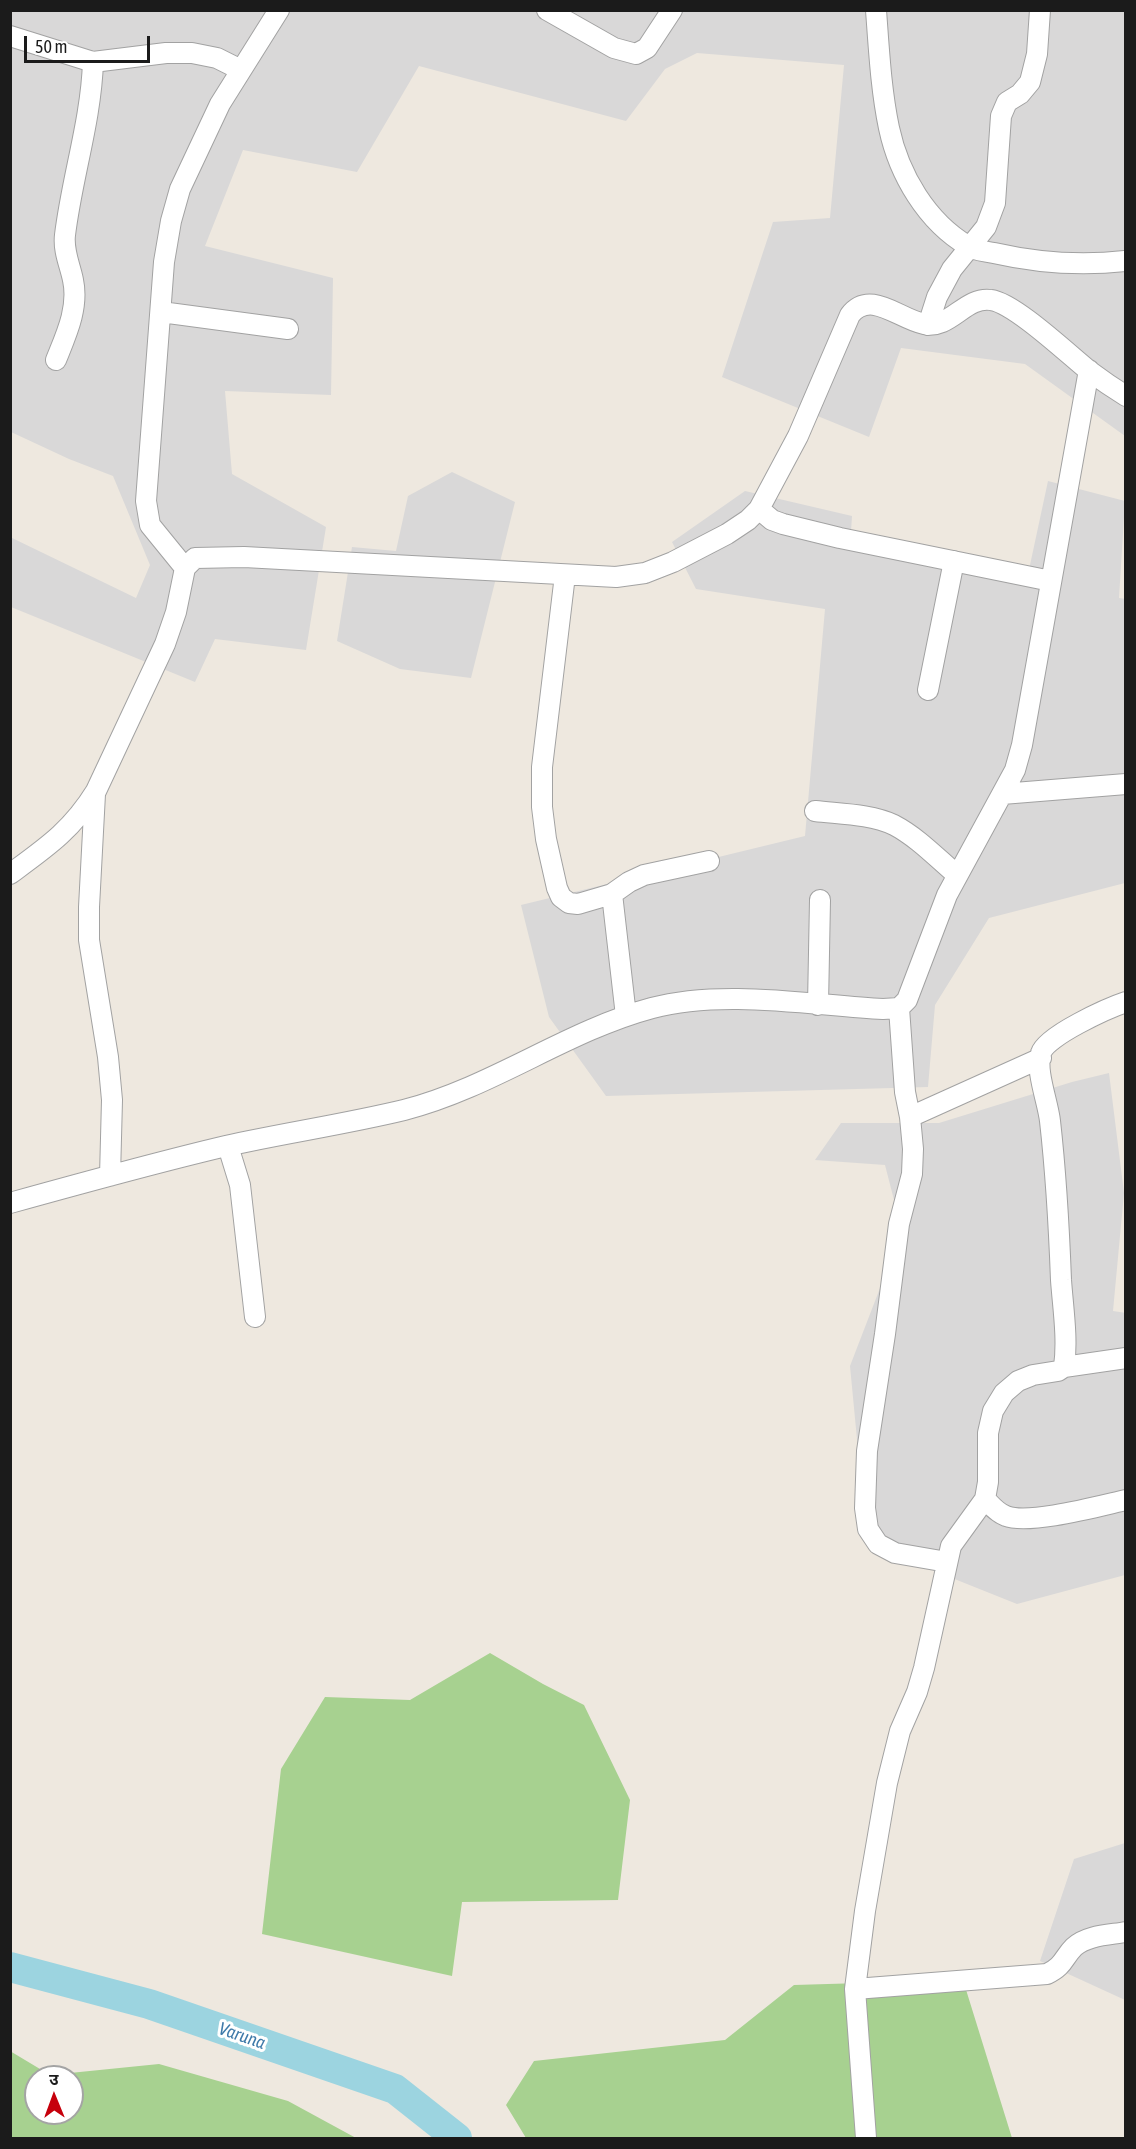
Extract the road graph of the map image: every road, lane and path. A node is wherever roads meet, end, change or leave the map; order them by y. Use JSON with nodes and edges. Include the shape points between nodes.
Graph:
{"nodes":[{"id":1,"x":279,"y":10,"type":"edge"},
{"id":2,"x":547,"y":10,"type":"edge"},
{"id":3,"x":672,"y":10,"type":"edge"},
{"id":4,"x":876,"y":10,"type":"edge"},
{"id":5,"x":1040,"y":10,"type":"edge"},
{"id":6,"x":10,"y":36,"type":"edge"},
{"id":7,"x":93,"y":62,"type":"junction"},
{"id":8,"x":242,"y":70,"type":"junction"},
{"id":9,"x":970,"y":248,"type":"junction"},
{"id":10,"x":1125,"y":261,"type":"edge"},
{"id":11,"x":160,"y":312,"type":"junction"},
{"id":12,"x":928,"y":325,"type":"junction"},
{"id":13,"x":288,"y":329,"type":"dead end"},
{"id":14,"x":56,"y":360,"type":"dead end"},
{"id":15,"x":1089,"y":370,"type":"junction"},
{"id":16,"x":1125,"y":396,"type":"edge"},
{"id":17,"x":759,"y":509,"type":"junction"},
{"id":18,"x":954,"y":561,"type":"junction"},
{"id":19,"x":185,"y":568,"type":"junction"},
{"id":20,"x":565,"y":575,"type":"junction"},
{"id":21,"x":1051,"y":581,"type":"junction"},
{"id":22,"x":928,"y":690,"type":"dead end"},
{"id":23,"x":1125,"y":784,"type":"edge"},
{"id":24,"x":96,"y":791,"type":"junction"},
{"id":25,"x":1002,"y":794,"type":"junction"},
{"id":26,"x":815,"y":811,"type":"dead end"},
{"id":27,"x":709,"y":861,"type":"dead end"},
{"id":28,"x":10,"y":874,"type":"edge"},
{"id":29,"x":957,"y":875,"type":"junction"},
{"id":30,"x":612,"y":894,"type":"junction"},
{"id":31,"x":820,"y":900,"type":"dead end"},
{"id":32,"x":1125,"y":1002,"type":"edge"},
{"id":33,"x":818,"y":1005,"type":"junction"},
{"id":34,"x":899,"y":1008,"type":"junction"},
{"id":35,"x":626,"y":1016,"type":"junction"},
{"id":36,"x":1041,"y":1058,"type":"junction"},
{"id":37,"x":910,"y":1117,"type":"junction"},
{"id":38,"x":228,"y":1146,"type":"junction"},
{"id":39,"x":110,"y":1176,"type":"junction"},
{"id":40,"x":10,"y":1203,"type":"edge"},
{"id":41,"x":255,"y":1317,"type":"dead end"},
{"id":42,"x":1125,"y":1358,"type":"edge"},
{"id":43,"x":1064,"y":1367,"type":"junction"},
{"id":44,"x":985,"y":1499,"type":"junction"},
{"id":45,"x":1125,"y":1500,"type":"edge"},
{"id":46,"x":947,"y":1562,"type":"junction"},
{"id":47,"x":1125,"y":1932,"type":"edge"},
{"id":48,"x":855,"y":1989,"type":"junction"},
{"id":49,"x":866,"y":2139,"type":"edge"}],
"edges":[{"from":1,"to":8,"type":"street"},
{"from":2,"to":3,"type":"street","via":[[615,48],[636,54],[647,48]]},
{"from":4,"to":9,"type":"street","via":[[890,129],[901,166],[936,223]]},
{"from":5,"to":9,"type":"street","via":[[1037,54],[1030,82],[1007,102],[1001,116],[995,202],[986,227]]},
{"from":6,"to":7,"type":"street"},
{"from":7,"to":8,"type":"street","via":[[192,53],[217,58]]},
{"from":7,"to":14,"type":"street","via":[[89,111],[65,238],[75,301]]},
{"from":8,"to":11,"type":"street","via":[[220,104],[180,189],[171,221]]},
{"from":9,"to":10,"type":"street","via":[[1073,265]]},
{"from":9,"to":12,"type":"street","via":[[952,269]]},
{"from":11,"to":13,"type":"street"},
{"from":11,"to":19,"type":"street","via":[[147,514],[156,534]]},
{"from":12,"to":15,"type":"street","via":[[944,322],[969,305],[990,299],[1008,306]]},
{"from":12,"to":17,"type":"street","via":[[874,304],[865,303],[855,309],[798,436]]},
{"from":15,"to":16,"type":"street"},
{"from":15,"to":21,"type":"street"},
{"from":17,"to":18,"type":"street","via":[[783,524]]},
{"from":17,"to":20,"type":"street","via":[[727,534],[645,573],[616,577]]},
{"from":18,"to":21,"type":"street"},
{"from":18,"to":22,"type":"street"},
{"from":19,"to":20,"type":"street","via":[[195,558],[223,556]]},
{"from":19,"to":24,"type":"street","via":[[165,644]]},
{"from":20,"to":30,"type":"street","via":[[542,767],[546,839],[557,888],[568,903]]},
{"from":21,"to":25,"type":"street","via":[[1022,745]]},
{"from":23,"to":25,"type":"street"},
{"from":24,"to":28,"type":"street","via":[[67,830]]},
{"from":24,"to":39,"type":"street","via":[[89,940],[112,1100]]},
{"from":25,"to":29,"type":"street"},
{"from":26,"to":29,"type":"street","via":[[892,824]]},
{"from":27,"to":30,"type":"street","via":[[644,875]]},
{"from":29,"to":34,"type":"street","via":[[907,1000]]},
{"from":30,"to":35,"type":"street"},
{"from":31,"to":33,"type":"street"},
{"from":32,"to":36,"type":"street","via":[[1049,1041]]},
{"from":33,"to":34,"type":"street"},
{"from":33,"to":35,"type":"street","via":[[750,999],[694,1001]]},
{"from":34,"to":37,"type":"street"},
{"from":35,"to":38,"type":"street","via":[[472,1087],[405,1109]]},
{"from":36,"to":37,"type":"street"},
{"from":36,"to":43,"type":"street","via":[[1057,1191]]},
{"from":37,"to":46,"type":"street","via":[[912,1174],[899,1224],[867,1451],[865,1508],[868,1529],[878,1544],[895,1553]]},
{"from":38,"to":39,"type":"street"},
{"from":38,"to":41,"type":"street","via":[[240,1185]]},
{"from":39,"to":40,"type":"street"},
{"from":42,"to":43,"type":"street"},
{"from":43,"to":44,"type":"street","via":[[1018,1381],[1004,1393],[993,1411],[988,1432]]},
{"from":44,"to":45,"type":"street","via":[[997,1512],[1018,1519]]},
{"from":44,"to":46,"type":"street","via":[[951,1546]]},
{"from":46,"to":48,"type":"street","via":[[924,1668],[900,1731],[887,1783]]},
{"from":47,"to":48,"type":"street","via":[[1088,1939],[1074,1947],[1058,1969],[1047,1974]]},
{"from":48,"to":49,"type":"street"}]}
